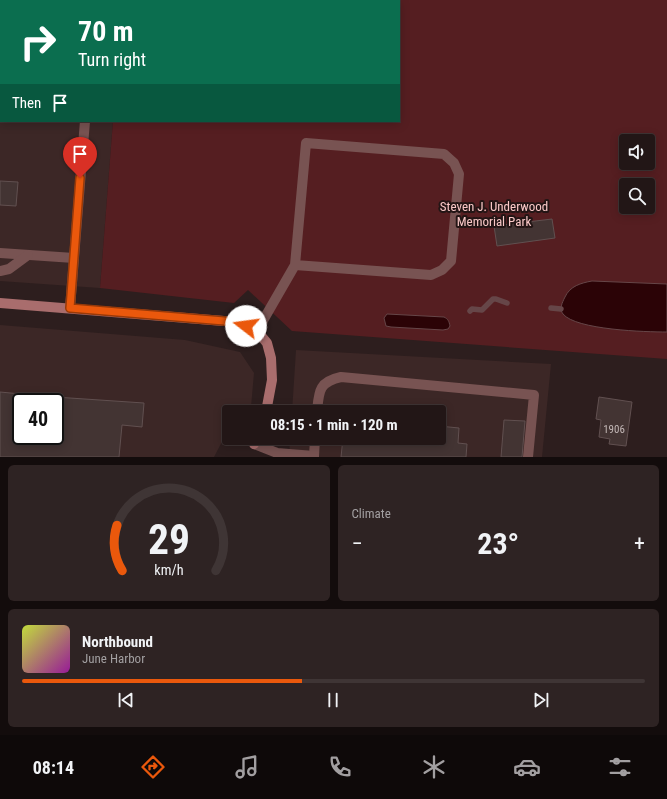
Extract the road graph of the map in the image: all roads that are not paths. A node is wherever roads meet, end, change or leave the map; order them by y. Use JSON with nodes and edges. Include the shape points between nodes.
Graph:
{"nodes":[{"id":1,"x":85,"y":122,"type":"edge"},
{"id":2,"x":0,"y":252,"type":"edge"},
{"id":3,"x":28,"y":255,"type":"junction"},
{"id":4,"x":74,"y":258,"type":"junction"},
{"id":5,"x":295,"y":265,"type":"junction"},
{"id":6,"x":0,"y":270,"type":"edge"},
{"id":7,"x":0,"y":303,"type":"edge"},
{"id":8,"x":70,"y":308,"type":"junction"},
{"id":9,"x":257,"y":331,"type":"junction"},
{"id":10,"x":267,"y":405,"type":"edge"},
{"id":11,"x":317,"y":405,"type":"edge"},
{"id":12,"x":263,"y":445,"type":"edge"},
{"id":13,"x":315,"y":445,"type":"edge"},
{"id":14,"x":314,"y":456,"type":"edge"},
{"id":15,"x":528,"y":457,"type":"edge"}],
"edges":[{"from":1,"to":4,"type":"lane"},
{"from":2,"to":3,"type":"lane"},
{"from":3,"to":4,"type":"lane"},
{"from":3,"to":6,"type":"lane","via":[[10,269]]},
{"from":4,"to":8,"type":"lane"},
{"from":5,"to":5,"type":"lane","via":[[306,143],[444,154],[454,163],[459,174],[451,261],[442,270],[431,275]]},
{"from":5,"to":9,"type":"lane"},
{"from":7,"to":8,"type":"street"},
{"from":8,"to":9,"type":"street","via":[[236,322]]},
{"from":9,"to":10,"type":"street","via":[[267,343],[271,358],[272,380]]},
{"from":11,"to":15,"type":"lane","via":[[318,394],[324,383],[341,377],[534,395]]},
{"from":12,"to":14,"type":"lane","via":[[276,453]]},
{"from":13,"to":14,"type":"lane"}]}
